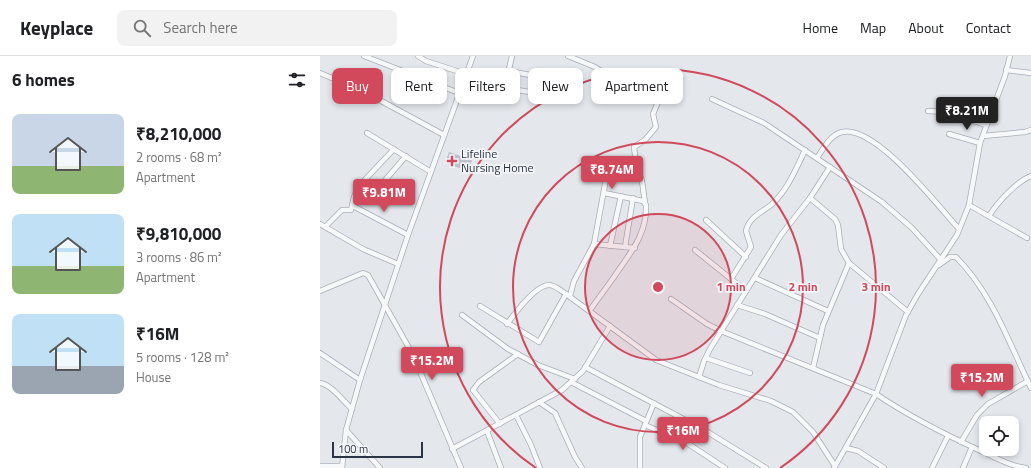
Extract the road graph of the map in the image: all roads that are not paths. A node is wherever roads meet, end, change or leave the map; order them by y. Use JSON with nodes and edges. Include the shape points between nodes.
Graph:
{"nodes":[{"id":1,"x":364,"y":56,"type":"edge"},
{"id":2,"x":418,"y":56,"type":"edge"},
{"id":3,"x":472,"y":56,"type":"edge"},
{"id":4,"x":512,"y":56,"type":"edge"},
{"id":5,"x":568,"y":56,"type":"edge"},
{"id":6,"x":1010,"y":56,"type":"edge"},
{"id":7,"x":468,"y":68,"type":"edge"},
{"id":8,"x":510,"y":68,"type":"edge"},
{"id":9,"x":596,"y":68,"type":"edge"},
{"id":10,"x":455,"y":70,"type":"edge"},
{"id":11,"x":1006,"y":70,"type":"junction"},
{"id":12,"x":320,"y":73,"type":"edge"},
{"id":13,"x":1031,"y":73,"type":"edge"},
{"id":14,"x":455,"y":91,"type":"edge"},
{"id":15,"x":712,"y":99,"type":"dead end"},
{"id":16,"x":455,"y":104,"type":"edge"},
{"id":17,"x":657,"y":104,"type":"edge"},
{"id":18,"x":928,"y":111,"type":"dead end"},
{"id":19,"x":986,"y":125,"type":"junction"},
{"id":20,"x":1031,"y":130,"type":"edge"},
{"id":21,"x":367,"y":133,"type":"dead end"},
{"id":22,"x":949,"y":134,"type":"dead end"},
{"id":23,"x":444,"y":135,"type":"junction"},
{"id":24,"x":983,"y":136,"type":"junction"},
{"id":25,"x":980,"y":143,"type":"junction"},
{"id":26,"x":394,"y":149,"type":"junction"},
{"id":27,"x":805,"y":150,"type":"junction"},
{"id":28,"x":406,"y":156,"type":"junction"},
{"id":29,"x":817,"y":158,"type":"junction"},
{"id":30,"x":635,"y":163,"type":"junction"},
{"id":31,"x":830,"y":167,"type":"junction"},
{"id":32,"x":431,"y":172,"type":"junction"},
{"id":33,"x":1031,"y":176,"type":"edge"},
{"id":34,"x":381,"y":185,"type":"dead end"},
{"id":35,"x":604,"y":193,"type":"junction"},
{"id":36,"x":621,"y":196,"type":"junction"},
{"id":37,"x":633,"y":198,"type":"junction"},
{"id":38,"x":810,"y":198,"type":"junction"},
{"id":39,"x":645,"y":203,"type":"junction"},
{"id":40,"x":969,"y":205,"type":"junction"},
{"id":41,"x":353,"y":206,"type":"junction"},
{"id":42,"x":990,"y":216,"type":"junction"},
{"id":43,"x":706,"y":220,"type":"dead end"},
{"id":44,"x":320,"y":224,"type":"edge"},
{"id":45,"x":325,"y":227,"type":"junction"},
{"id":46,"x":959,"y":229,"type":"junction"},
{"id":47,"x":408,"y":235,"type":"junction"},
{"id":48,"x":1027,"y":238,"type":"dead end"},
{"id":49,"x":594,"y":244,"type":"junction"},
{"id":50,"x":610,"y":246,"type":"junction"},
{"id":51,"x":625,"y":247,"type":"junction"},
{"id":52,"x":635,"y":248,"type":"junction"},
{"id":53,"x":695,"y":250,"type":"dead end"},
{"id":54,"x":746,"y":257,"type":"junction"},
{"id":55,"x":941,"y":260,"type":"junction"},
{"id":56,"x":849,"y":263,"type":"junction"},
{"id":57,"x":398,"y":264,"type":"junction"},
{"id":58,"x":935,"y":267,"type":"junction"},
{"id":59,"x":754,"y":278,"type":"junction"},
{"id":60,"x":731,"y":279,"type":"junction"},
{"id":61,"x":320,"y":291,"type":"edge"},
{"id":62,"x":746,"y":291,"type":"junction"},
{"id":63,"x":568,"y":295,"type":"junction"},
{"id":64,"x":671,"y":299,"type":"dead end"},
{"id":65,"x":385,"y":304,"type":"junction"},
{"id":66,"x":737,"y":305,"type":"junction"},
{"id":67,"x":480,"y":306,"type":"dead end"},
{"id":68,"x":590,"y":310,"type":"junction"},
{"id":69,"x":828,"y":311,"type":"junction"},
{"id":70,"x":908,"y":312,"type":"junction"},
{"id":71,"x":462,"y":315,"type":"dead end"},
{"id":72,"x":507,"y":324,"type":"junction"},
{"id":73,"x":610,"y":326,"type":"junction"},
{"id":74,"x":722,"y":331,"type":"junction"},
{"id":75,"x":820,"y":338,"type":"junction"},
{"id":76,"x":320,"y":353,"type":"edge"},
{"id":77,"x":518,"y":354,"type":"junction"},
{"id":78,"x":706,"y":358,"type":"junction"},
{"id":79,"x":585,"y":367,"type":"junction"},
{"id":80,"x":813,"y":368,"type":"junction"},
{"id":81,"x":750,"y":373,"type":"dead end"},
{"id":82,"x":699,"y":377,"type":"junction"},
{"id":83,"x":360,"y":380,"type":"junction"},
{"id":84,"x":573,"y":381,"type":"junction"},
{"id":85,"x":1028,"y":382,"type":"junction"},
{"id":86,"x":320,"y":383,"type":"edge"},
{"id":87,"x":1031,"y":388,"type":"edge"},
{"id":88,"x":876,"y":394,"type":"junction"},
{"id":89,"x":539,"y":402,"type":"junction"},
{"id":90,"x":654,"y":403,"type":"junction"},
{"id":91,"x":352,"y":409,"type":"junction"},
{"id":92,"x":516,"y":415,"type":"junction"},
{"id":93,"x":645,"y":423,"type":"junction"},
{"id":94,"x":500,"y":424,"type":"junction"},
{"id":95,"x":346,"y":430,"type":"junction"},
{"id":96,"x":487,"y":431,"type":"junction"},
{"id":97,"x":948,"y":436,"type":"junction"},
{"id":98,"x":961,"y":442,"type":"junction"},
{"id":99,"x":972,"y":447,"type":"junction"},
{"id":100,"x":846,"y":448,"type":"junction"},
{"id":101,"x":452,"y":449,"type":"junction"},
{"id":102,"x":320,"y":466,"type":"edge"},
{"id":103,"x":1031,"y":466,"type":"edge"},
{"id":104,"x":342,"y":467,"type":"edge"},
{"id":105,"x":834,"y":467,"type":"edge"},
{"id":106,"x":380,"y":468,"type":"edge"},
{"id":107,"x":461,"y":468,"type":"edge"},
{"id":108,"x":501,"y":468,"type":"edge"},
{"id":109,"x":540,"y":468,"type":"edge"},
{"id":110,"x":580,"y":468,"type":"edge"},
{"id":111,"x":640,"y":468,"type":"edge"},
{"id":112,"x":725,"y":468,"type":"edge"},
{"id":113,"x":766,"y":468,"type":"edge"},
{"id":114,"x":884,"y":468,"type":"edge"},
{"id":115,"x":932,"y":468,"type":"edge"},
{"id":116,"x":962,"y":468,"type":"edge"},
{"id":117,"x":1027,"y":468,"type":"edge"}],
"edges":[{"from":1,"to":14,"type":"street"},
{"from":2,"to":10,"type":"street"},
{"from":3,"to":7,"type":"street"},
{"from":4,"to":8,"type":"street"},
{"from":5,"to":9,"type":"street"},
{"from":6,"to":11,"type":"street"},
{"from":11,"to":13,"type":"street"},
{"from":11,"to":19,"type":"street"},
{"from":12,"to":23,"type":"street","via":[[363,91]]},
{"from":15,"to":27,"type":"street","via":[[764,123]]},
{"from":16,"to":23,"type":"street"},
{"from":17,"to":30,"type":"street","via":[[654,114],[657,126],[645,140],[634,147]]},
{"from":18,"to":19,"type":"street","via":[[947,112]]},
{"from":19,"to":24,"type":"street"},
{"from":20,"to":24,"type":"street"},
{"from":21,"to":26,"type":"street"},
{"from":22,"to":25,"type":"street"},
{"from":23,"to":32,"type":"street"},
{"from":24,"to":25,"type":"street"},
{"from":25,"to":40,"type":"street"},
{"from":26,"to":28,"type":"street"},
{"from":26,"to":41,"type":"street","via":[[359,186]]},
{"from":27,"to":29,"type":"street"},
{"from":27,"to":54,"type":"street","via":[[783,191],[749,222],[746,231],[751,247]]},
{"from":28,"to":32,"type":"street"},
{"from":28,"to":34,"type":"street"},
{"from":29,"to":31,"type":"street"},
{"from":29,"to":46,"type":"street","via":[[829,140],[837,134],[852,132],[864,137],[905,168]]},
{"from":30,"to":35,"type":"street","via":[[608,176]]},
{"from":30,"to":39,"type":"street","via":[[642,181]]},
{"from":31,"to":38,"type":"street"},
{"from":31,"to":55,"type":"street","via":[[882,202],[912,228]]},
{"from":32,"to":47,"type":"street"},
{"from":33,"to":42,"type":"street","via":[[1019,183],[996,206]]},
{"from":35,"to":36,"type":"street"},
{"from":35,"to":49,"type":"street"},
{"from":36,"to":37,"type":"street"},
{"from":36,"to":50,"type":"street"},
{"from":37,"to":39,"type":"street"},
{"from":37,"to":51,"type":"street"},
{"from":38,"to":56,"type":"street","via":[[835,219],[841,249]]},
{"from":38,"to":59,"type":"street","via":[[781,235]]},
{"from":39,"to":52,"type":"street","via":[[646,219]]},
{"from":40,"to":42,"type":"street"},
{"from":40,"to":46,"type":"street"},
{"from":41,"to":45,"type":"street","via":[[350,211],[340,211]]},
{"from":41,"to":47,"type":"street"},
{"from":42,"to":48,"type":"street"},
{"from":43,"to":54,"type":"street"},
{"from":44,"to":45,"type":"street"},
{"from":45,"to":57,"type":"street"},
{"from":46,"to":55,"type":"street"},
{"from":47,"to":57,"type":"street"},
{"from":49,"to":50,"type":"street"},
{"from":49,"to":63,"type":"street"},
{"from":50,"to":51,"type":"street"},
{"from":51,"to":52,"type":"street"},
{"from":52,"to":68,"type":"street"},
{"from":53,"to":60,"type":"street"},
{"from":54,"to":60,"type":"street"},
{"from":55,"to":58,"type":"street"},
{"from":56,"to":69,"type":"street"},
{"from":56,"to":70,"type":"street"},
{"from":57,"to":65,"type":"street"},
{"from":58,"to":70,"type":"street"},
{"from":58,"to":85,"type":"street","via":[[953,256],[976,280],[994,310]]},
{"from":59,"to":62,"type":"street"},
{"from":59,"to":69,"type":"street"},
{"from":60,"to":62,"type":"street"},
{"from":61,"to":65,"type":"street","via":[[366,272]]},
{"from":62,"to":66,"type":"street"},
{"from":63,"to":68,"type":"street"},
{"from":63,"to":72,"type":"street","via":[[553,286],[542,287]]},
{"from":63,"to":72,"type":"street","via":[[539,342]]},
{"from":64,"to":74,"type":"street"},
{"from":65,"to":83,"type":"street"},
{"from":65,"to":101,"type":"street","via":[[413,355]]},
{"from":66,"to":74,"type":"street"},
{"from":66,"to":75,"type":"street"},
{"from":67,"to":72,"type":"street"},
{"from":68,"to":73,"type":"street"},
{"from":69,"to":75,"type":"street"},
{"from":70,"to":88,"type":"street"},
{"from":71,"to":77,"type":"street"},
{"from":73,"to":79,"type":"street"},
{"from":73,"to":82,"type":"street","via":[[656,360]]},
{"from":74,"to":78,"type":"street"},
{"from":74,"to":80,"type":"street"},
{"from":75,"to":80,"type":"street"},
{"from":76,"to":83,"type":"street"},
{"from":77,"to":84,"type":"street"},
{"from":77,"to":94,"type":"street","via":[[479,382],[473,390]]},
{"from":78,"to":81,"type":"street"},
{"from":78,"to":82,"type":"street"},
{"from":79,"to":84,"type":"street"},
{"from":79,"to":90,"type":"street"},
{"from":80,"to":88,"type":"street"},
{"from":82,"to":105,"type":"street","via":[[771,401],[793,412],[813,432]]},
{"from":83,"to":91,"type":"street"},
{"from":84,"to":89,"type":"street"},
{"from":84,"to":93,"type":"street"},
{"from":85,"to":87,"type":"street"},
{"from":85,"to":98,"type":"street","via":[[988,404],[977,414]]},
{"from":86,"to":91,"type":"street","via":[[325,384]]},
{"from":88,"to":97,"type":"street","via":[[896,408]]},
{"from":88,"to":100,"type":"street"},
{"from":89,"to":92,"type":"street"},
{"from":89,"to":110,"type":"street","via":[[555,413]]},
{"from":90,"to":93,"type":"street"},
{"from":90,"to":113,"type":"street"},
{"from":91,"to":95,"type":"street"},
{"from":92,"to":94,"type":"street"},
{"from":92,"to":109,"type":"street"},
{"from":93,"to":111,"type":"street","via":[[640,437]]},
{"from":93,"to":112,"type":"street","via":[[687,443]]},
{"from":94,"to":96,"type":"street"},
{"from":95,"to":104,"type":"street"},
{"from":95,"to":106,"type":"street"},
{"from":96,"to":101,"type":"street"},
{"from":96,"to":108,"type":"street"},
{"from":97,"to":98,"type":"street"},
{"from":97,"to":115,"type":"street"},
{"from":98,"to":99,"type":"street"},
{"from":99,"to":116,"type":"street"},
{"from":99,"to":117,"type":"street"},
{"from":100,"to":105,"type":"street"},
{"from":100,"to":114,"type":"street","via":[[858,452]]},
{"from":101,"to":107,"type":"street"},
{"from":102,"to":104,"type":"street"},
{"from":103,"to":117,"type":"street"}]}
